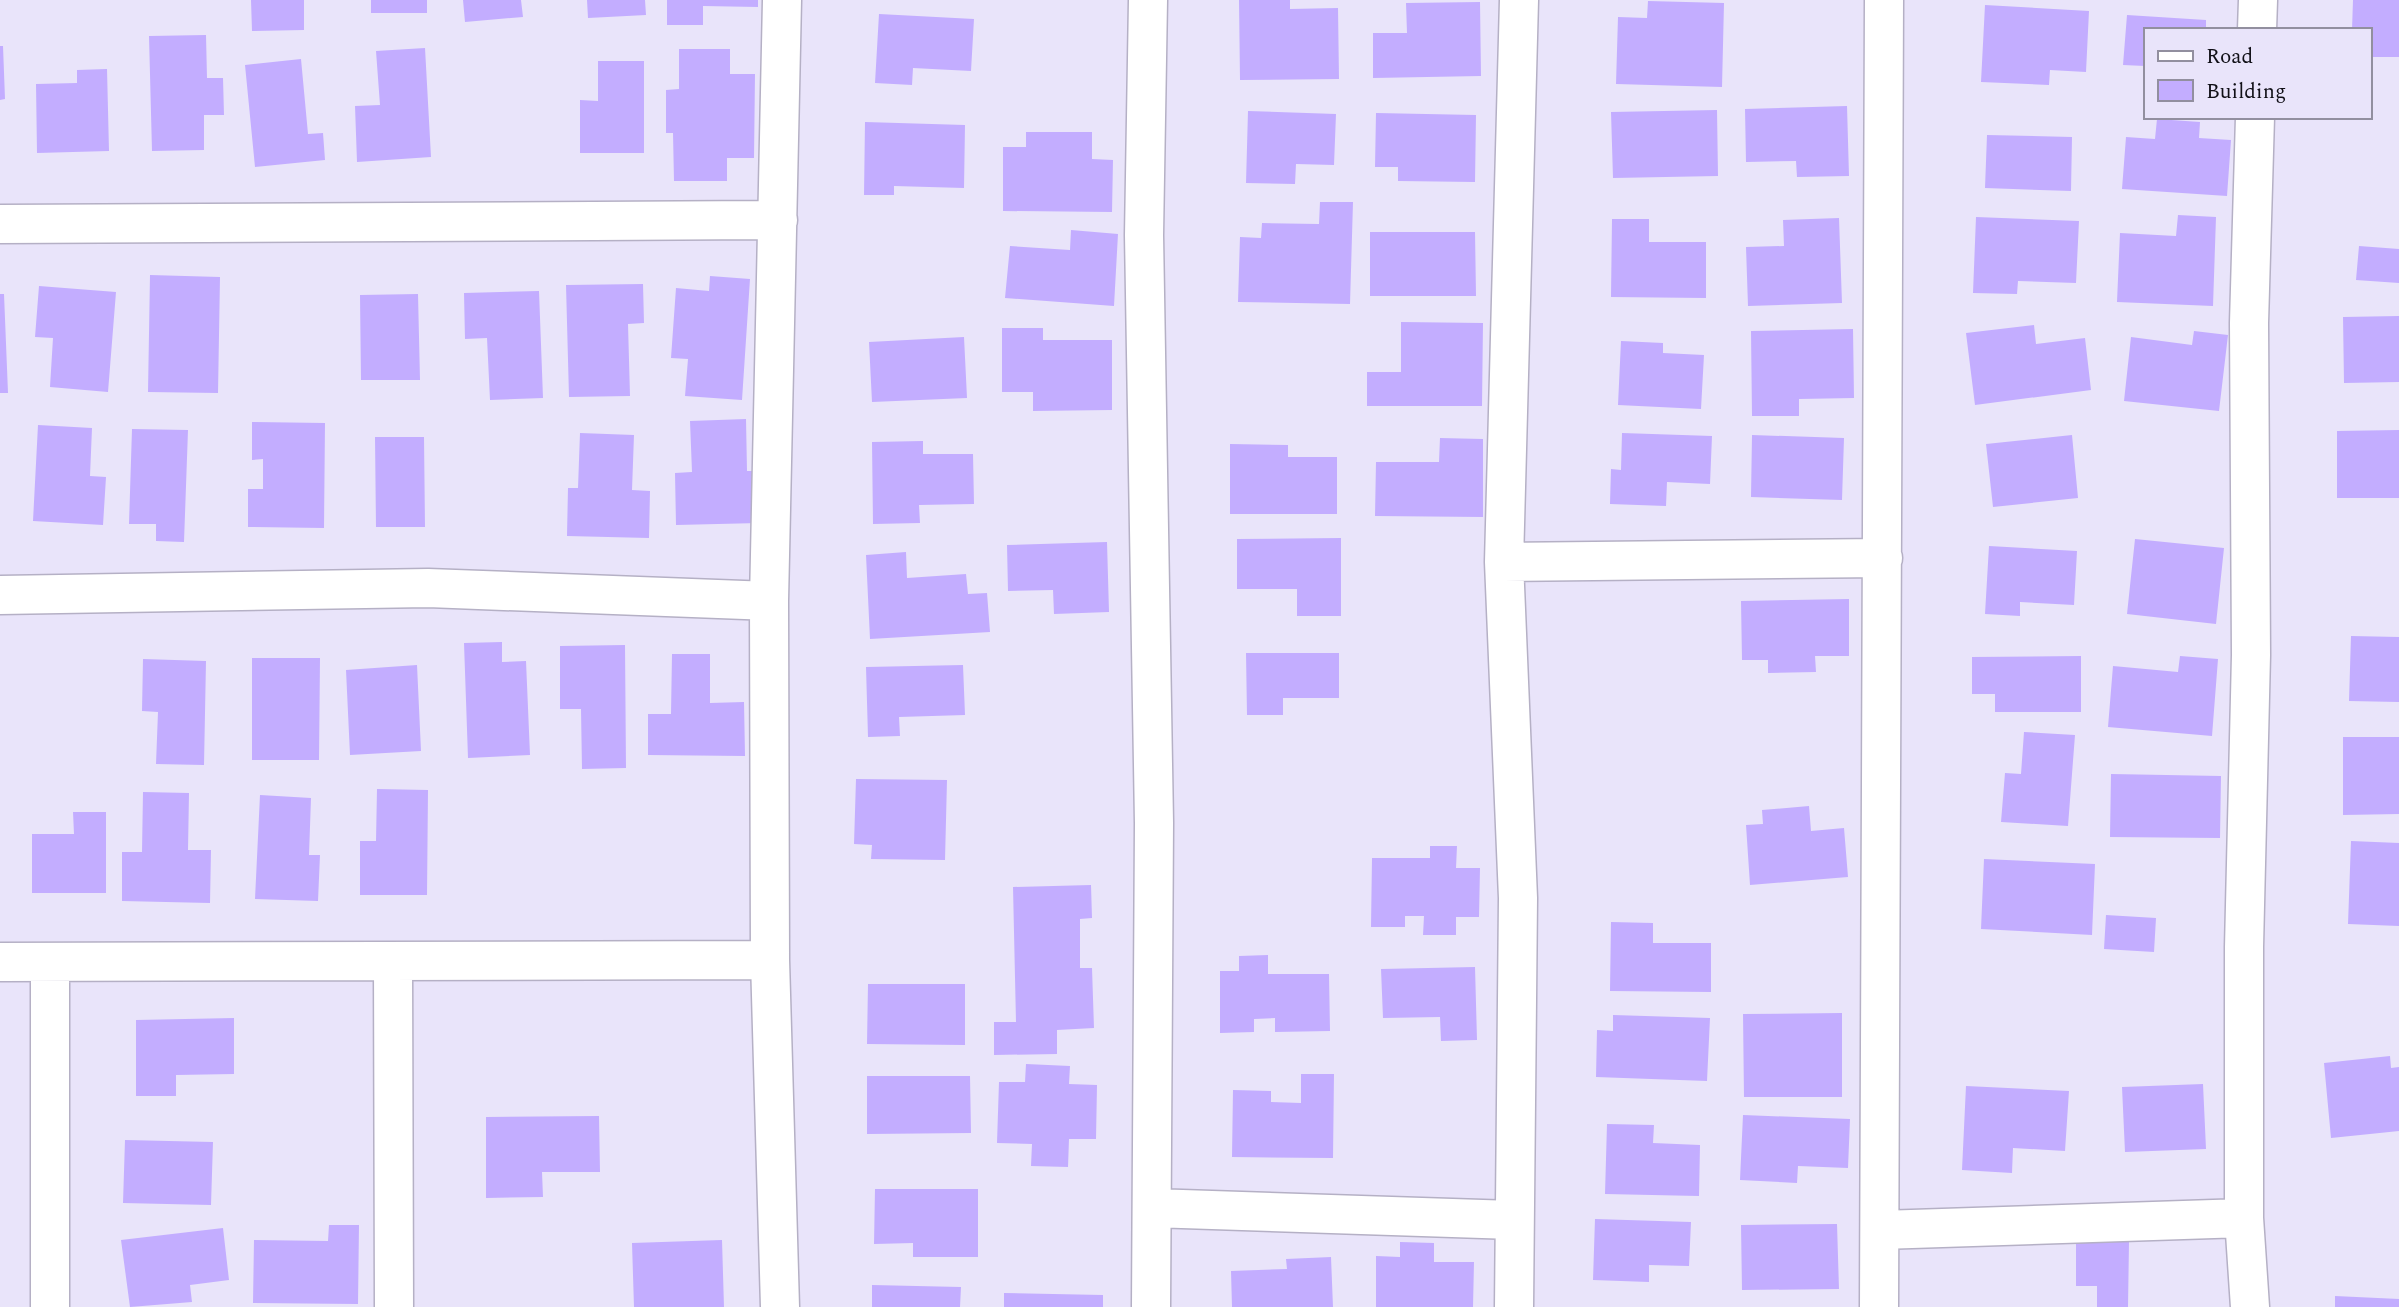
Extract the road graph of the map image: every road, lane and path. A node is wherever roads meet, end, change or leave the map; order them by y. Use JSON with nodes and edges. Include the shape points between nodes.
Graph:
{"nodes":[{"id":1,"x":782,"y":0,"type":"edge"},
{"id":2,"x":1147,"y":0,"type":"edge"},
{"id":3,"x":1519,"y":0,"type":"edge"},
{"id":4,"x":1884,"y":0,"type":"edge"},
{"id":5,"x":2258,"y":0,"type":"edge"},
{"id":6,"x":2257,"y":28,"type":"edge"},
{"id":7,"x":2255,"y":119,"type":"edge"},
{"id":8,"x":778,"y":220,"type":"junction"},
{"id":9,"x":0,"y":224,"type":"edge"},
{"id":10,"x":1884,"y":558,"type":"junction"},
{"id":11,"x":1504,"y":562,"type":"junction"},
{"id":12,"x":0,"y":595,"type":"edge"},
{"id":13,"x":769,"y":601,"type":"junction"},
{"id":14,"x":770,"y":960,"type":"junction"},
{"id":15,"x":0,"y":962,"type":"edge"},
{"id":16,"x":50,"y":962,"type":"junction"},
{"id":17,"x":393,"y":963,"type":"junction"},
{"id":18,"x":1152,"y":1208,"type":"junction"},
{"id":19,"x":2244,"y":1218,"type":"junction"},
{"id":20,"x":1513,"y":1220,"type":"junction"},
{"id":21,"x":1881,"y":1230,"type":"junction"},
{"id":22,"x":50,"y":1307,"type":"edge"},
{"id":23,"x":394,"y":1307,"type":"edge"},
{"id":24,"x":780,"y":1307,"type":"edge"},
{"id":25,"x":1151,"y":1307,"type":"edge"},
{"id":26,"x":1514,"y":1307,"type":"edge"},
{"id":27,"x":1879,"y":1307,"type":"edge"},
{"id":28,"x":2250,"y":1307,"type":"edge"}],
"edges":[{"from":1,"to":8,"type":"street"},
{"from":2,"to":18,"type":"street","via":[[1144,235],[1154,823]]},
{"from":3,"to":11,"type":"street"},
{"from":4,"to":10,"type":"street","via":[[1880,361]]},
{"from":5,"to":6,"type":"street"},
{"from":7,"to":19,"type":"street","via":[[2249,323],[2251,655]]},
{"from":8,"to":9,"type":"street"},
{"from":8,"to":13,"type":"street"},
{"from":10,"to":11,"type":"street"},
{"from":10,"to":21,"type":"street"},
{"from":11,"to":20,"type":"street","via":[[1518,898]]},
{"from":12,"to":13,"type":"street","via":[[428,588]]},
{"from":13,"to":14,"type":"street"},
{"from":14,"to":17,"type":"street"},
{"from":14,"to":24,"type":"street"},
{"from":15,"to":16,"type":"street"},
{"from":16,"to":17,"type":"street"},
{"from":16,"to":22,"type":"street"},
{"from":17,"to":23,"type":"street"},
{"from":18,"to":20,"type":"street"},
{"from":18,"to":25,"type":"street"},
{"from":19,"to":21,"type":"street"},
{"from":19,"to":28,"type":"street"},
{"from":20,"to":26,"type":"street"},
{"from":21,"to":27,"type":"street"}]}
